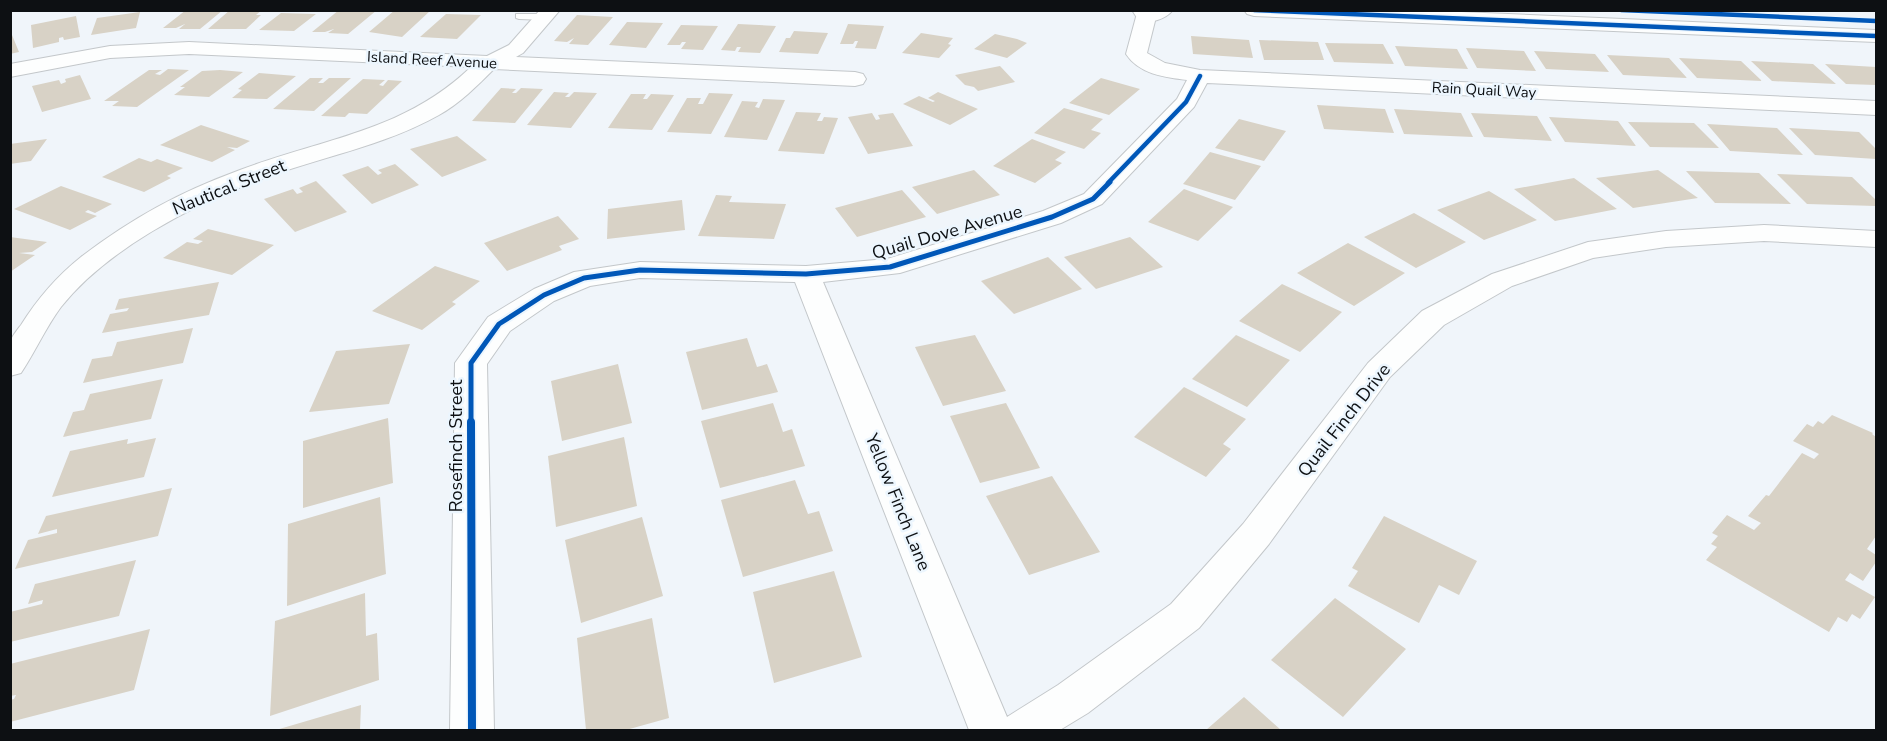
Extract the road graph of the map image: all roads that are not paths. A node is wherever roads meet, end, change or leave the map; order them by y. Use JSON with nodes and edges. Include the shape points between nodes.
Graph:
{"nodes":[{"id":1,"x":1254,"y":10,"type":"edge"},
{"id":2,"x":1622,"y":10,"type":"edge"},
{"id":3,"x":522,"y":13,"type":"edge"},
{"id":4,"x":1150,"y":13,"type":"edge"},
{"id":5,"x":548,"y":14,"type":"edge"},
{"id":6,"x":1876,"y":21,"type":"edge"},
{"id":7,"x":1876,"y":36,"type":"edge"},
{"id":8,"x":488,"y":63,"type":"junction"},
{"id":9,"x":10,"y":71,"type":"edge"},
{"id":10,"x":1200,"y":76,"type":"junction"},
{"id":11,"x":855,"y":79,"type":"dead end"},
{"id":12,"x":1876,"y":108,"type":"edge"},
{"id":13,"x":1876,"y":239,"type":"edge"},
{"id":14,"x":640,"y":270,"type":"joint"},
{"id":15,"x":806,"y":274,"type":"junction"},
{"id":16,"x":10,"y":366,"type":"edge"},
{"id":17,"x":472,"y":730,"type":"edge"},
{"id":18,"x":991,"y":730,"type":"edge"},
{"id":19,"x":1023,"y":730,"type":"edge"}],
"edges":[{"from":1,"to":7,"type":"main road"},
{"from":2,"to":6,"type":"main road"},
{"from":3,"to":5,"type":"lane"},
{"from":3,"to":8,"type":"street","name":"Nautical Street","via":[[488,48]]},
{"from":4,"to":10,"type":"street","name":"Rain Quail Way","via":[[1136,54],[1142,62],[1157,69]]},
{"from":5,"to":8,"type":"street","name":"Nautical Street","via":[[516,49]]},
{"from":8,"to":9,"type":"street","name":"Island Reef Avenue","via":[[179,48],[101,53]]},
{"from":8,"to":11,"type":"street","name":"Island Reef Avenue"},
{"from":8,"to":16,"type":"street","name":"Nautical Street","via":[[459,91],[402,124],[251,174],[176,207],[130,233],[72,278],[49,303]]},
{"from":10,"to":12,"type":"street","name":"Rain Quail Way"},
{"from":10,"to":15,"type":"street","name":"Quail Dove Avenue","via":[[1186,102],[1093,200],[1052,217],[890,267]]},
{"from":13,"to":19,"type":"street","name":"Quail Finch Drive","via":[[1764,233],[1666,239],[1588,250],[1502,280],[1433,318],[1379,370],[1256,534],[1185,616]]},
{"from":14,"to":15,"type":"street","name":"Quail Dove Avenue"},
{"from":14,"to":17,"type":"street","name":"Rosefinch Street","via":[[584,278],[544,295],[499,324],[471,363]]},
{"from":15,"to":18,"type":"street","name":"Yellow Finch Lane"}]}
